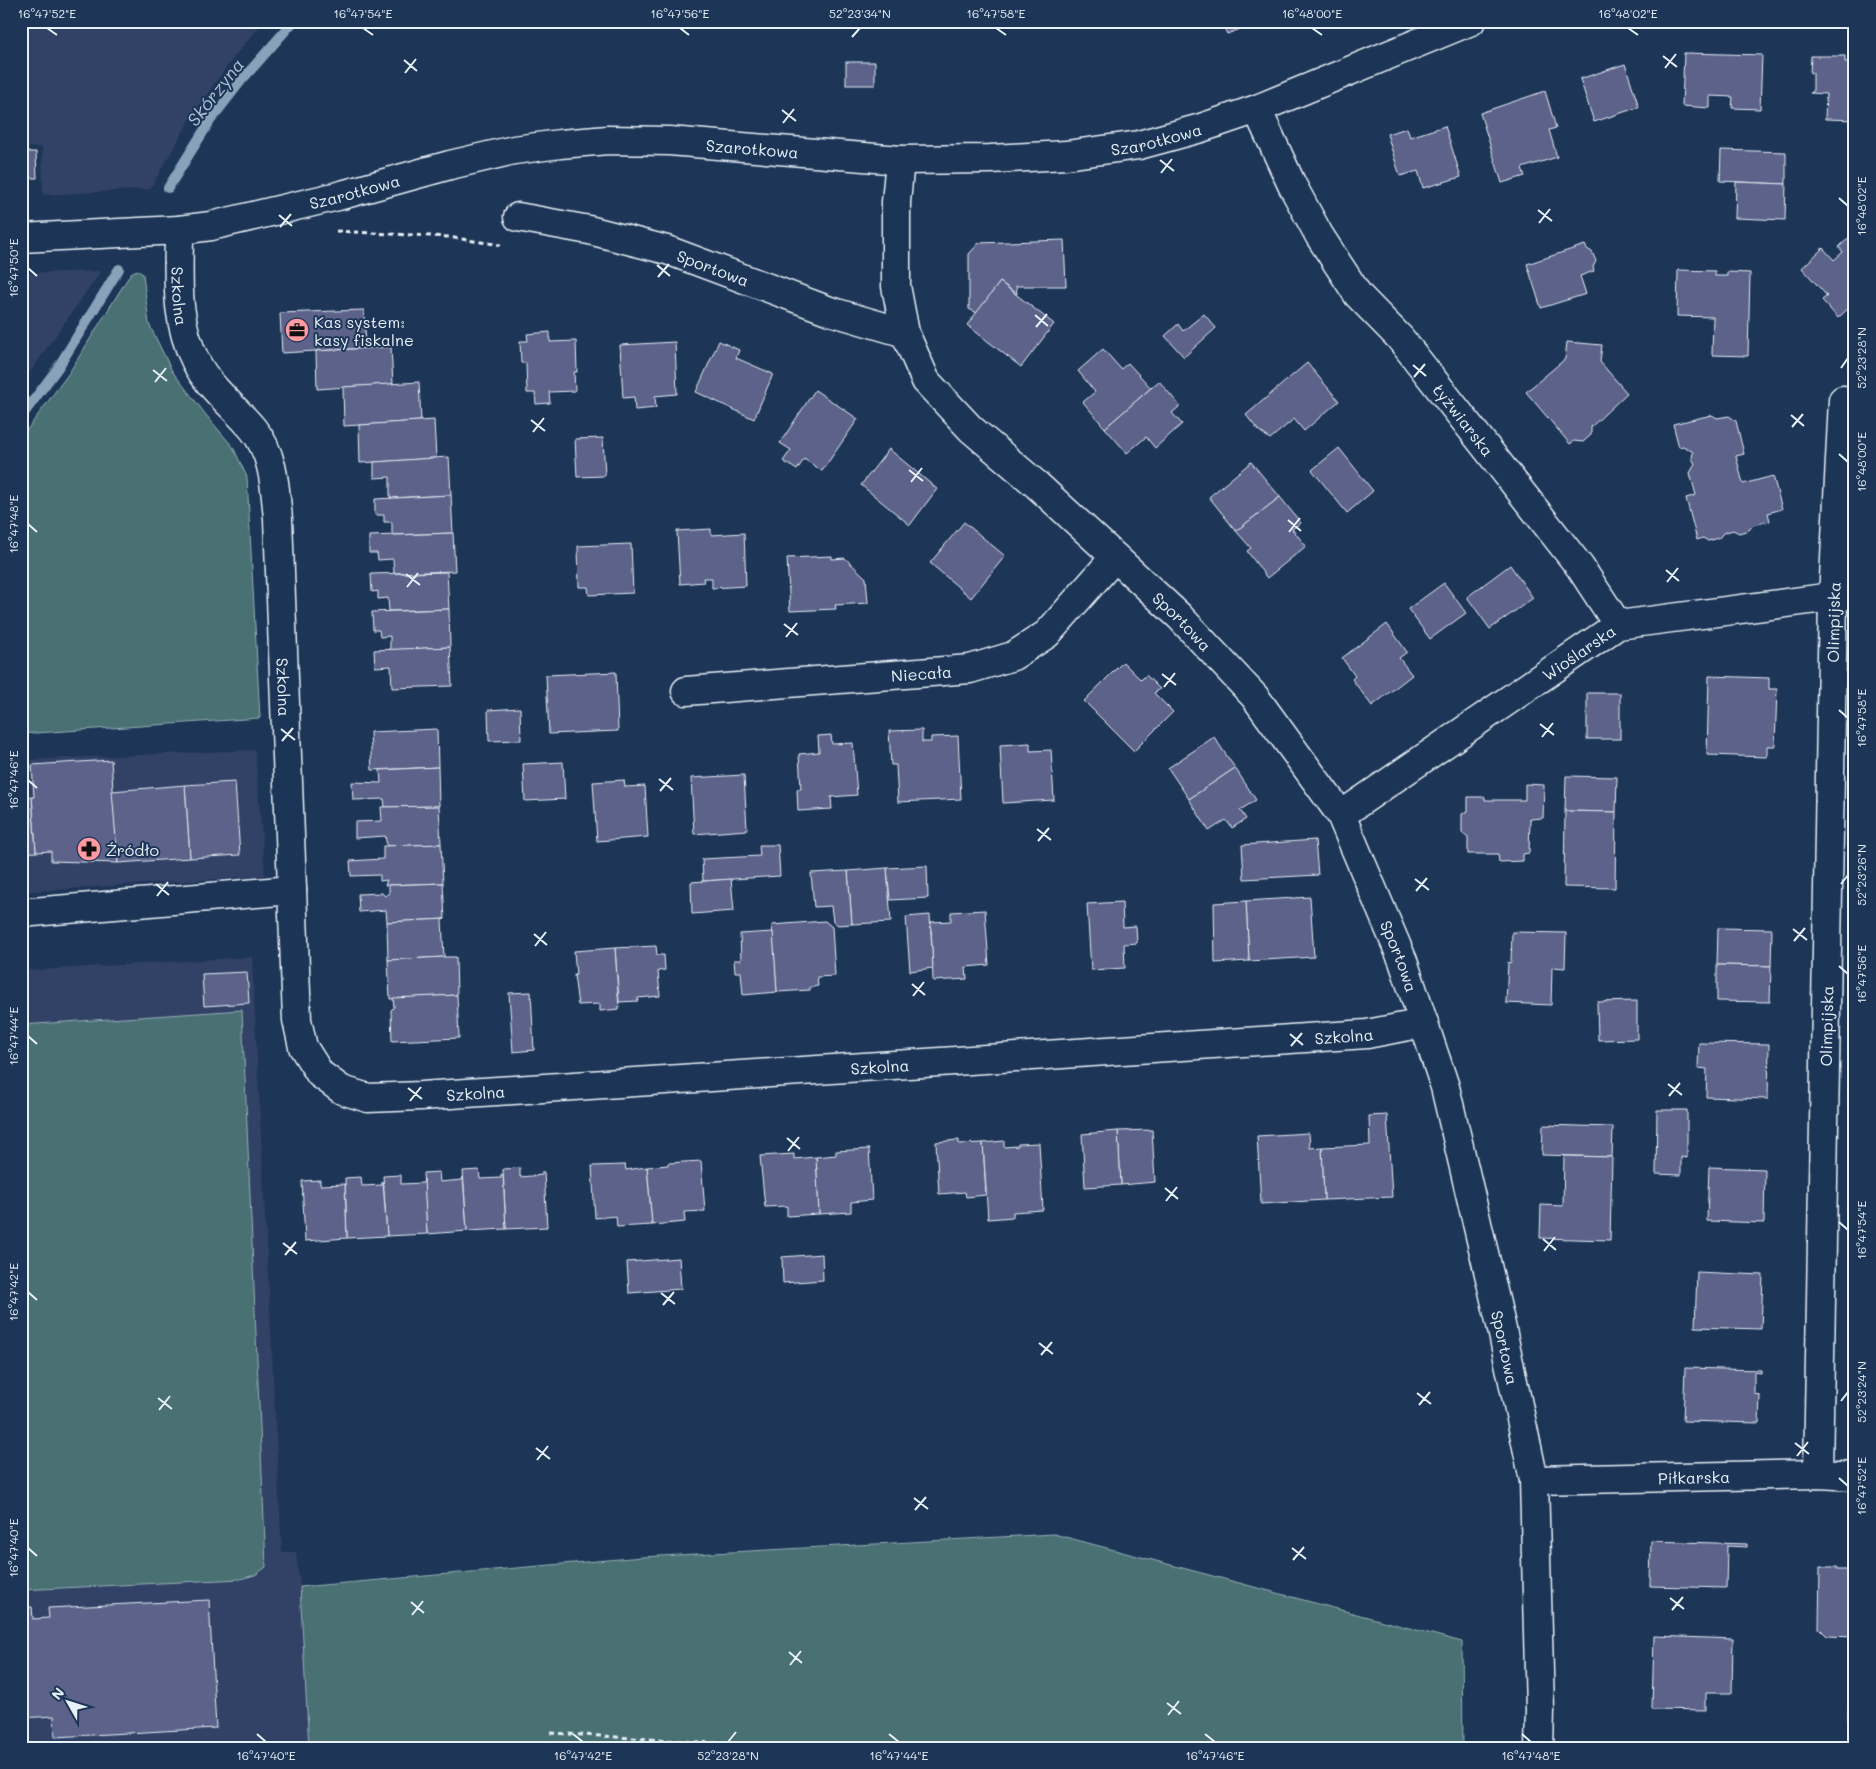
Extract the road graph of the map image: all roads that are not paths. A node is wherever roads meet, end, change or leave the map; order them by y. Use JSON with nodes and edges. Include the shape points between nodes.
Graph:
{"nodes":[{"id":1,"x":1472,"y":21,"type":"edge"},
{"id":2,"x":1256,"y":109,"type":"junction"},
{"id":3,"x":900,"y":160,"type":"junction"},
{"id":4,"x":518,"y":217,"type":"dead end"},
{"id":5,"x":179,"y":230,"type":"junction"},
{"id":6,"x":21,"y":238,"type":"edge"},
{"id":7,"x":905,"y":333,"type":"junction"},
{"id":8,"x":1843,"y":400,"type":"dead end"},
{"id":9,"x":1116,"y":557,"type":"junction"},
{"id":10,"x":1844,"y":596,"type":"edge"},
{"id":11,"x":1618,"y":625,"type":"junction"},
{"id":12,"x":686,"y":691,"type":"dead end"},
{"id":13,"x":1341,"y":815,"type":"junction"},
{"id":14,"x":292,"y":890,"type":"junction"},
{"id":15,"x":21,"y":913,"type":"edge"},
{"id":16,"x":1424,"y":1022,"type":"junction"},
{"id":17,"x":1818,"y":1474,"type":"junction"},
{"id":18,"x":1855,"y":1476,"type":"edge"},
{"id":19,"x":1534,"y":1480,"type":"junction"},
{"id":20,"x":1539,"y":1748,"type":"edge"}],
"edges":[{"from":1,"to":2,"type":"street","name":"Szarotkowa"},
{"from":2,"to":3,"type":"street","name":"Szarotkowa","via":[[1140,145],[1066,155]]},
{"from":2,"to":11,"type":"street","name":"Łyżwiarska","via":[[1318,234],[1358,295],[1400,338],[1580,567]]},
{"from":3,"to":5,"type":"street","name":"Szarotkowa","via":[[669,140],[560,144],[468,160],[247,218]]},
{"from":3,"to":7,"type":"street","name":"Sportowa","via":[[896,202],[896,286]]},
{"from":4,"to":7,"type":"street","name":"Sportowa","via":[[667,250],[830,311]]},
{"from":5,"to":6,"type":"street","name":"Szarotkowa"},
{"from":5,"to":14,"type":"street","name":"Szkolna","via":[[178,306],[184,335],[196,363],[215,389],[254,430],[273,473],[278,519]]},
{"from":7,"to":9,"type":"street","name":"Sportowa","via":[[926,381],[971,429]]},
{"from":8,"to":10,"type":"street","name":"Olimpijska"},
{"from":9,"to":12,"type":"street","name":"Niecała","via":[[1047,634],[1013,656],[970,669]]},
{"from":9,"to":13,"type":"street","name":"Sportowa","via":[[1179,616],[1255,696]]},
{"from":10,"to":11,"type":"street","name":"Wioślarska"},
{"from":10,"to":17,"type":"street","name":"Olimpijska"},
{"from":11,"to":13,"type":"street","name":"Wioślarska"},
{"from":13,"to":16,"type":"street","name":"Sportowa","via":[[1403,961]]},
{"from":14,"to":15,"type":"street"},
{"from":14,"to":16,"type":"street","name":"Szkolna","via":[[297,1020],[303,1047],[320,1074],[342,1090],[368,1098],[1368,1034]]},
{"from":16,"to":19,"type":"street","name":"Sportowa","via":[[1445,1087]]},
{"from":17,"to":18,"type":"street","name":"Piłkarska"},
{"from":17,"to":19,"type":"street","name":"Piłkarska"},
{"from":19,"to":20,"type":"street","name":"Sportowa"}]}
